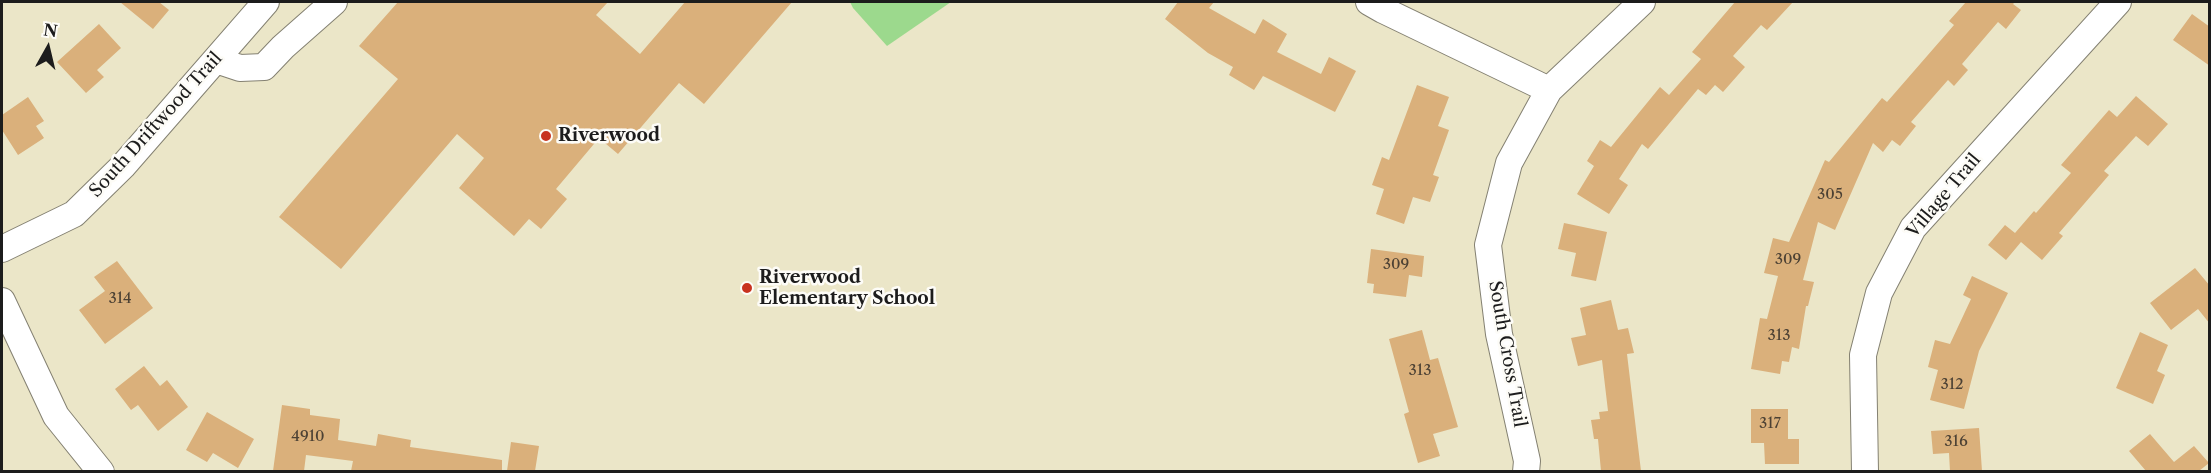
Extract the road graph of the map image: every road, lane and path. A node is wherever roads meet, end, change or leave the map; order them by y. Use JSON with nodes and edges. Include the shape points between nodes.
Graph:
{"nodes":[{"id":1,"x":266,"y":2,"type":"edge"},
{"id":2,"x":334,"y":2,"type":"edge"},
{"id":3,"x":1369,"y":2,"type":"edge"},
{"id":4,"x":1642,"y":2,"type":"edge"},
{"id":5,"x":2118,"y":2,"type":"edge"},
{"id":6,"x":216,"y":60,"type":"junction"},
{"id":7,"x":1549,"y":90,"type":"junction"},
{"id":8,"x":2,"y":249,"type":"edge"},
{"id":9,"x":2,"y":301,"type":"edge"},
{"id":10,"x":101,"y":471,"type":"edge"},
{"id":11,"x":1526,"y":471,"type":"edge"},
{"id":12,"x":1865,"y":471,"type":"edge"}],
"edges":[{"from":1,"to":6,"type":"street","name":"South Driftwood Trail"},
{"from":2,"to":6,"type":"street","via":[[264,67],[240,68]]},
{"from":3,"to":7,"type":"street"},
{"from":4,"to":7,"type":"street","name":"South Cross Trail"},
{"from":5,"to":12,"type":"street","name":"Village Trail","via":[[1912,228],[1879,293],[1863,355]]},
{"from":6,"to":8,"type":"street","name":"South Driftwood Trail","via":[[123,166],[74,214]]},
{"from":7,"to":11,"type":"street","name":"South Cross Trail","via":[[1509,163],[1488,245],[1499,334]]},
{"from":9,"to":10,"type":"street","via":[[56,416]]}]}
